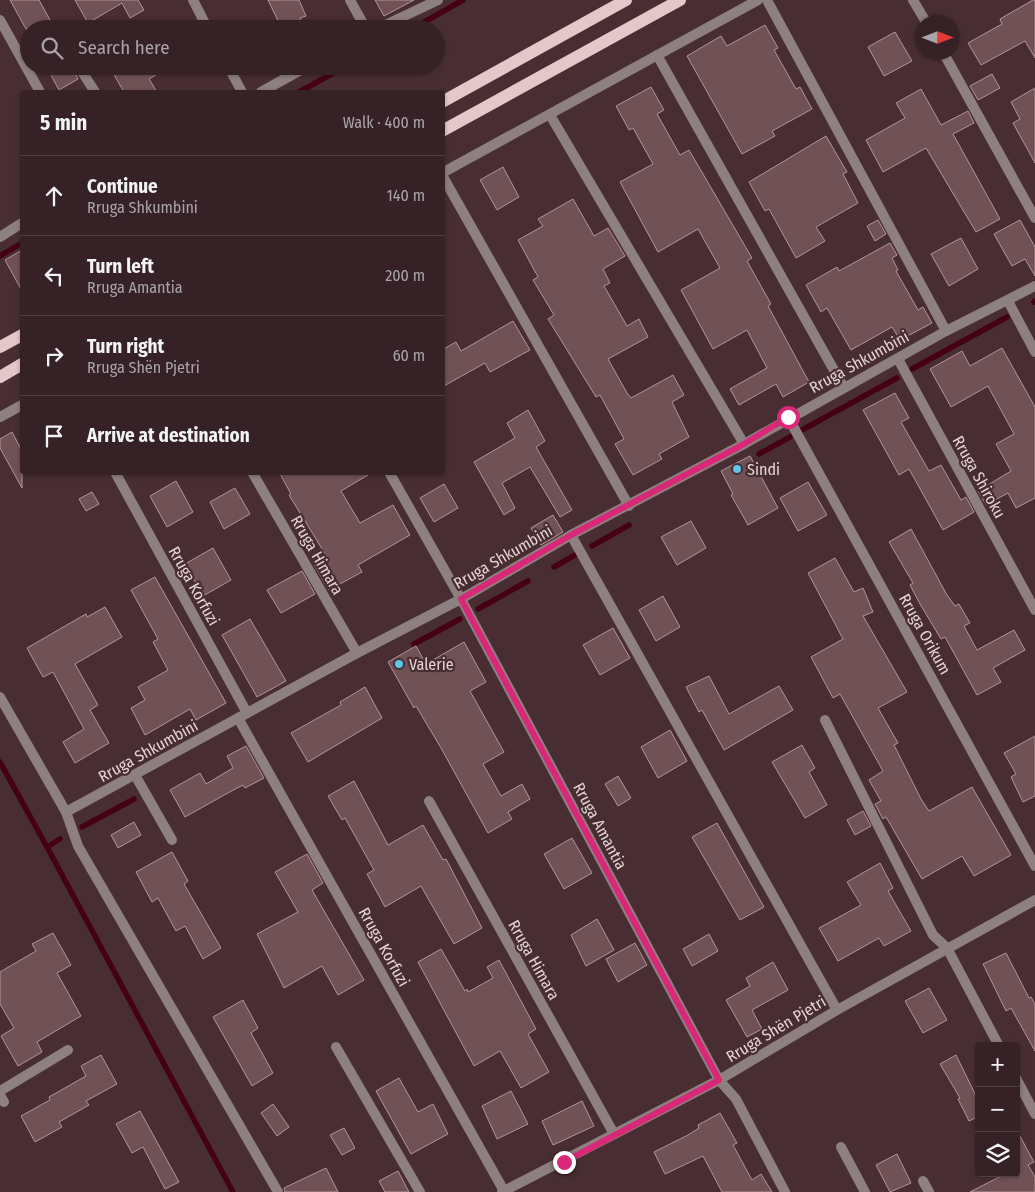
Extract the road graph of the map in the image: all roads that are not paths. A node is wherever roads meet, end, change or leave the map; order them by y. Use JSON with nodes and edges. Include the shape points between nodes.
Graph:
{"nodes":[{"id":1,"x":193,"y":0,"type":"edge"},
{"id":2,"x":350,"y":0,"type":"edge"},
{"id":3,"x":438,"y":0,"type":"edge"},
{"id":4,"x":626,"y":0,"type":"edge"},
{"id":5,"x":680,"y":0,"type":"edge"},
{"id":6,"x":758,"y":0,"type":"edge"},
{"id":7,"x":767,"y":0,"type":"edge"},
{"id":8,"x":913,"y":0,"type":"edge"},
{"id":9,"x":922,"y":15,"type":"edge"},
{"id":10,"x":0,"y":20,"type":"edge"},
{"id":11,"x":203,"y":20,"type":"edge"},
{"id":12,"x":361,"y":20,"type":"edge"},
{"id":13,"x":396,"y":20,"type":"edge"},
{"id":14,"x":657,"y":55,"type":"junction"},
{"id":15,"x":20,"y":56,"type":"edge"},
{"id":16,"x":947,"y":60,"type":"edge"},
{"id":17,"x":31,"y":75,"type":"edge"},
{"id":18,"x":84,"y":75,"type":"edge"},
{"id":19,"x":233,"y":75,"type":"edge"},
{"id":20,"x":292,"y":75,"type":"edge"},
{"id":21,"x":39,"y":90,"type":"edge"},
{"id":22,"x":94,"y":90,"type":"edge"},
{"id":23,"x":241,"y":90,"type":"edge"},
{"id":24,"x":265,"y":90,"type":"edge"},
{"id":25,"x":445,"y":100,"type":"edge"},
{"id":26,"x":550,"y":115,"type":"junction"},
{"id":27,"x":445,"y":129,"type":"edge"},
{"id":28,"x":445,"y":172,"type":"edge"},
{"id":29,"x":445,"y":179,"type":"edge"},
{"id":30,"x":1035,"y":218,"type":"edge"},
{"id":31,"x":20,"y":224,"type":"edge"},
{"id":32,"x":0,"y":237,"type":"edge"},
{"id":33,"x":1035,"y":286,"type":"edge"},
{"id":34,"x":1008,"y":301,"type":"junction"},
{"id":35,"x":946,"y":331,"type":"junction"},
{"id":36,"x":20,"y":336,"type":"edge"},
{"id":37,"x":0,"y":347,"type":"edge"},
{"id":38,"x":1035,"y":352,"type":"edge"},
{"id":39,"x":898,"y":359,"type":"junction"},
{"id":40,"x":20,"y":365,"type":"edge"},
{"id":41,"x":0,"y":376,"type":"edge"},
{"id":42,"x":844,"y":388,"type":"junction"},
{"id":43,"x":20,"y":405,"type":"edge"},
{"id":44,"x":0,"y":417,"type":"edge"},
{"id":45,"x":788,"y":417,"type":"junction"},
{"id":46,"x":744,"y":444,"type":"junction"},
{"id":47,"x":117,"y":475,"type":"edge"},
{"id":48,"x":254,"y":475,"type":"edge"},
{"id":49,"x":392,"y":475,"type":"edge"},
{"id":50,"x":629,"y":506,"type":"junction"},
{"id":51,"x":571,"y":535,"type":"junction"},
{"id":52,"x":461,"y":599,"type":"junction"},
{"id":53,"x":1035,"y":610,"type":"edge"},
{"id":54,"x":357,"y":653,"type":"junction"},
{"id":55,"x":0,"y":697,"type":"edge"},
{"id":56,"x":243,"y":716,"type":"junction"},
{"id":57,"x":825,"y":720,"type":"dead end"},
{"id":58,"x":135,"y":775,"type":"junction"},
{"id":59,"x":429,"y":801,"type":"dead end"},
{"id":60,"x":66,"y":812,"type":"junction"},
{"id":61,"x":172,"y":840,"type":"dead end"},
{"id":62,"x":1035,"y":866,"type":"edge"},
{"id":63,"x":1035,"y":900,"type":"edge"},
{"id":64,"x":947,"y":948,"type":"junction"},
{"id":65,"x":837,"y":1010,"type":"junction"},
{"id":66,"x":997,"y":1042,"type":"edge"},
{"id":67,"x":336,"y":1047,"type":"dead end"},
{"id":68,"x":68,"y":1050,"type":"dead end"},
{"id":69,"x":719,"y":1080,"type":"junction"},
{"id":70,"x":1020,"y":1086,"type":"edge"},
{"id":71,"x":0,"y":1090,"type":"edge"},
{"id":72,"x":1035,"y":1114,"type":"edge"},
{"id":73,"x":614,"y":1134,"type":"junction"},
{"id":74,"x":841,"y":1147,"type":"dead end"},
{"id":75,"x":924,"y":1181,"type":"dead end"},
{"id":76,"x":278,"y":1192,"type":"edge"},
{"id":77,"x":420,"y":1192,"type":"edge"},
{"id":78,"x":503,"y":1192,"type":"edge"},
{"id":79,"x":785,"y":1192,"type":"edge"},
{"id":80,"x":865,"y":1192,"type":"edge"},
{"id":81,"x":930,"y":1192,"type":"edge"}],
"edges":[{"from":1,"to":11,"type":"street"},
{"from":2,"to":12,"type":"street"},
{"from":3,"to":13,"type":"street"},
{"from":4,"to":25,"type":"main road"},
{"from":5,"to":27,"type":"main road"},
{"from":6,"to":14,"type":"street"},
{"from":7,"to":35,"type":"street"},
{"from":8,"to":9,"type":"street"},
{"from":10,"to":15,"type":"street"},
{"from":14,"to":26,"type":"street"},
{"from":14,"to":42,"type":"street"},
{"from":16,"to":30,"type":"street"},
{"from":17,"to":21,"type":"street"},
{"from":18,"to":22,"type":"street"},
{"from":19,"to":23,"type":"street"},
{"from":20,"to":24,"type":"street"},
{"from":26,"to":28,"type":"street"},
{"from":26,"to":46,"type":"street"},
{"from":29,"to":50,"type":"street"},
{"from":31,"to":32,"type":"street"},
{"from":33,"to":34,"type":"street","name":"Rruga Shkumbini"},
{"from":34,"to":35,"type":"street","name":"Rruga Shkumbini"},
{"from":34,"to":38,"type":"street"},
{"from":35,"to":39,"type":"street","name":"Rruga Shkumbini"},
{"from":36,"to":37,"type":"main road"},
{"from":39,"to":42,"type":"street","name":"Rruga Shkumbini"},
{"from":39,"to":53,"type":"street","name":"Rruga Shiroku"},
{"from":40,"to":41,"type":"main road"},
{"from":42,"to":45,"type":"street","name":"Rruga Shkumbini"},
{"from":43,"to":44,"type":"street"},
{"from":45,"to":46,"type":"street","name":"Rruga Shkumbini"},
{"from":45,"to":62,"type":"street","name":"Rruga Orikum"},
{"from":46,"to":50,"type":"street","name":"Rruga Shkumbini"},
{"from":47,"to":56,"type":"street","name":"Rruga Korfuzi"},
{"from":48,"to":54,"type":"street","name":"Rruga Himara"},
{"from":49,"to":52,"type":"street","name":"Rruga Amantia"},
{"from":50,"to":51,"type":"street","name":"Rruga Shkumbini"},
{"from":51,"to":52,"type":"street","name":"Rruga Shkumbini"},
{"from":51,"to":65,"type":"street"},
{"from":52,"to":54,"type":"street","name":"Rruga Shkumbini"},
{"from":52,"to":69,"type":"street","name":"Rruga Amantia"},
{"from":54,"to":56,"type":"street","name":"Rruga Shkumbini"},
{"from":55,"to":60,"type":"street"},
{"from":56,"to":58,"type":"street","name":"Rruga Shkumbini"},
{"from":56,"to":78,"type":"street","name":"Rruga Korfuzi"},
{"from":57,"to":64,"type":"street","via":[[933,935]]},
{"from":58,"to":60,"type":"street","name":"Rruga Shkumbini"},
{"from":58,"to":61,"type":"street"},
{"from":59,"to":73,"type":"street","name":"Rruga Himara"},
{"from":60,"to":76,"type":"street","via":[[78,846]]},
{"from":63,"to":64,"type":"street","name":"Rruga Shën Pjetri"},
{"from":64,"to":65,"type":"street","name":"Rruga Shën Pjetri"},
{"from":64,"to":66,"type":"street"},
{"from":65,"to":69,"type":"street","name":"Rruga Shën Pjetri"},
{"from":67,"to":77,"type":"street"},
{"from":68,"to":71,"type":"street"},
{"from":69,"to":73,"type":"street","name":"Rruga Shën Pjetri"},
{"from":69,"to":79,"type":"street","name":"Rruga Amantia","via":[[736,1099]]},
{"from":70,"to":72,"type":"street"},
{"from":73,"to":78,"type":"street","name":"Rruga Shën Pjetri"},
{"from":74,"to":80,"type":"street"},
{"from":75,"to":81,"type":"street"}]}
